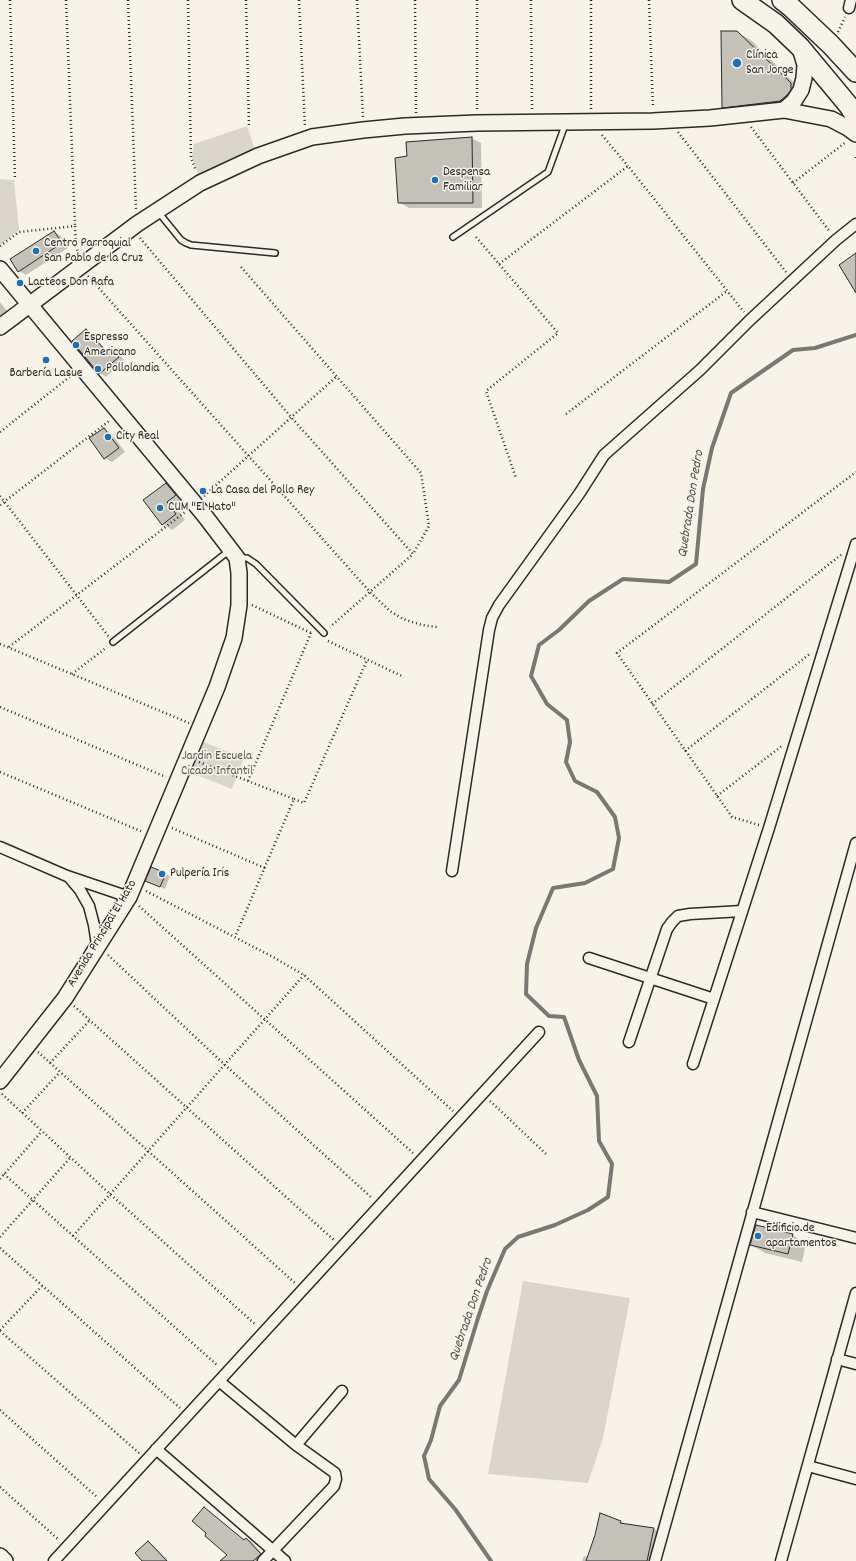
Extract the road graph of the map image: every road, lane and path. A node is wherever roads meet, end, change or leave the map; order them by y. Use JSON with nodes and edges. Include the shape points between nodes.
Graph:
{"nodes":[{"id":1,"x":10,"y":0,"type":"edge"},
{"id":2,"x":66,"y":0,"type":"edge"},
{"id":3,"x":128,"y":0,"type":"edge"},
{"id":4,"x":188,"y":0,"type":"edge"},
{"id":5,"x":246,"y":0,"type":"edge"},
{"id":6,"x":299,"y":0,"type":"edge"},
{"id":7,"x":357,"y":0,"type":"edge"},
{"id":8,"x":415,"y":0,"type":"edge"},
{"id":9,"x":477,"y":0,"type":"edge"},
{"id":10,"x":530,"y":0,"type":"edge"},
{"id":11,"x":591,"y":0,"type":"edge"},
{"id":12,"x":649,"y":0,"type":"edge"},
{"id":13,"x":742,"y":0,"type":"edge"},
{"id":14,"x":782,"y":0,"type":"edge"},
{"id":15,"x":850,"y":4,"type":"edge"},
{"id":16,"x":831,"y":45,"type":"junction"},
{"id":17,"x":800,"y":47,"type":"junction"},
{"id":18,"x":856,"y":72,"type":"edge"},
{"id":19,"x":784,"y":110,"type":"junction"},
{"id":20,"x":741,"y":115,"type":"junction"},
{"id":21,"x":856,"y":117,"type":"edge"},
{"id":22,"x":661,"y":120,"type":"junction"},
{"id":23,"x":592,"y":121,"type":"junction"},
{"id":24,"x":532,"y":122,"type":"junction"},
{"id":25,"x":566,"y":122,"type":"junction"},
{"id":26,"x":477,"y":123,"type":"junction"},
{"id":27,"x":248,"y":126,"type":"dead end"},
{"id":28,"x":417,"y":126,"type":"junction"},
{"id":29,"x":363,"y":130,"type":"junction"},
{"id":30,"x":853,"y":137,"type":"edge"},
{"id":31,"x":305,"y":139,"type":"junction"},
{"id":32,"x":628,"y":166,"type":"junction"},
{"id":33,"x":15,"y":180,"type":"dead end"},
{"id":34,"x":200,"y":183,"type":"junction"},
{"id":35,"x":793,"y":183,"type":"junction"},
{"id":36,"x":157,"y":211,"type":"junction"},
{"id":37,"x":856,"y":224,"type":"edge"},
{"id":38,"x":75,"y":226,"type":"junction"},
{"id":39,"x":134,"y":226,"type":"junction"},
{"id":40,"x":453,"y":237,"type":"dead end"},
{"id":41,"x":476,"y":237,"type":"dead end"},
{"id":42,"x":836,"y":240,"type":"junction"},
{"id":43,"x":0,"y":246,"type":"edge"},
{"id":44,"x":275,"y":253,"type":"dead end"},
{"id":45,"x":499,"y":264,"type":"junction"},
{"id":46,"x":81,"y":266,"type":"junction"},
{"id":47,"x":241,"y":267,"type":"dead end"},
{"id":48,"x":0,"y":269,"type":"edge"},
{"id":49,"x":792,"y":281,"type":"junction"},
{"id":50,"x":727,"y":291,"type":"junction"},
{"id":51,"x":29,"y":305,"type":"junction"},
{"id":52,"x":750,"y":320,"type":"junction"},
{"id":53,"x":0,"y":327,"type":"edge"},
{"id":54,"x":81,"y":368,"type":"junction"},
{"id":55,"x":337,"y":376,"type":"junction"},
{"id":56,"x":120,"y":414,"type":"junction"},
{"id":57,"x":566,"y":414,"type":"dead end"},
{"id":58,"x":291,"y":417,"type":"junction"},
{"id":59,"x":0,"y":432,"type":"edge"},
{"id":60,"x":248,"y":456,"type":"junction"},
{"id":61,"x":856,"y":472,"type":"edge"},
{"id":62,"x":516,"y":478,"type":"dead end"},
{"id":63,"x":0,"y":496,"type":"edge"},
{"id":64,"x":4,"y":501,"type":"junction"},
{"id":65,"x":0,"y":504,"type":"edge"},
{"id":66,"x":195,"y":504,"type":"junction"},
{"id":67,"x":856,"y":544,"type":"edge"},
{"id":68,"x":844,"y":552,"type":"dead end"},
{"id":69,"x":233,"y":554,"type":"junction"},
{"id":70,"x":413,"y":554,"type":"junction"},
{"id":71,"x":370,"y":592,"type":"junction"},
{"id":72,"x":77,"y":596,"type":"junction"},
{"id":73,"x":437,"y":627,"type":"dead end"},
{"id":74,"x":311,"y":633,"type":"dead end"},
{"id":75,"x":324,"y":633,"type":"joint"},
{"id":76,"x":827,"y":640,"type":"junction"},
{"id":77,"x":113,"y":642,"type":"junction"},
{"id":78,"x":0,"y":644,"type":"edge"},
{"id":79,"x":9,"y":647,"type":"junction"},
{"id":80,"x":367,"y":660,"type":"dead end"},
{"id":81,"x":72,"y":674,"type":"junction"},
{"id":82,"x":652,"y":704,"type":"junction"},
{"id":83,"x":0,"y":707,"type":"edge"},
{"id":84,"x":187,"y":729,"type":"dead end"},
{"id":85,"x":798,"y":734,"type":"junction"},
{"id":86,"x":685,"y":751,"type":"junction"},
{"id":87,"x":188,"y":757,"type":"junction"},
{"id":88,"x":0,"y":772,"type":"edge"},
{"id":89,"x":178,"y":781,"type":"junction"},
{"id":90,"x":248,"y":781,"type":"junction"},
{"id":91,"x":717,"y":796,"type":"junction"},
{"id":92,"x":294,"y":799,"type":"junction"},
{"id":93,"x":769,"y":828,"type":"junction"},
{"id":94,"x":157,"y":830,"type":"junction"},
{"id":95,"x":856,"y":843,"type":"edge"},
{"id":96,"x":0,"y":847,"type":"edge"},
{"id":97,"x":265,"y":868,"type":"junction"},
{"id":98,"x":452,"y":871,"type":"dead end"},
{"id":99,"x":67,"y":876,"type":"junction"},
{"id":100,"x":132,"y":892,"type":"junction"},
{"id":101,"x":742,"y":911,"type":"junction"},
{"id":102,"x":235,"y":937,"type":"junction"},
{"id":103,"x":97,"y":945,"type":"junction"},
{"id":104,"x":589,"y":958,"type":"dead end"},
{"id":105,"x":304,"y":975,"type":"junction"},
{"id":106,"x":651,"y":978,"type":"junction"},
{"id":107,"x":65,"y":998,"type":"junction"},
{"id":108,"x":714,"y":999,"type":"junction"},
{"id":109,"x":265,"y":1019,"type":"junction"},
{"id":110,"x":90,"y":1020,"type":"junction"},
{"id":111,"x":539,"y":1032,"type":"dead end"},
{"id":112,"x":629,"y":1042,"type":"dead end"},
{"id":113,"x":29,"y":1044,"type":"junction"},
{"id":114,"x":50,"y":1063,"type":"junction"},
{"id":115,"x":693,"y":1064,"type":"dead end"},
{"id":116,"x":225,"y":1065,"type":"junction"},
{"id":117,"x":60,"y":1072,"type":"junction"},
{"id":118,"x":0,"y":1081,"type":"edge"},
{"id":119,"x":0,"y":1093,"type":"edge"},
{"id":120,"x":482,"y":1094,"type":"junction"},
{"id":121,"x":187,"y":1107,"type":"junction"},
{"id":122,"x":22,"y":1113,"type":"junction"},
{"id":123,"x":461,"y":1117,"type":"junction"},
{"id":124,"x":42,"y":1131,"type":"junction"},
{"id":125,"x":148,"y":1151,"type":"junction"},
{"id":126,"x":546,"y":1154,"type":"dead end"},
{"id":127,"x":70,"y":1158,"type":"junction"},
{"id":128,"x":421,"y":1160,"type":"junction"},
{"id":129,"x":4,"y":1174,"type":"junction"},
{"id":130,"x":0,"y":1179,"type":"edge"},
{"id":131,"x":110,"y":1194,"type":"junction"},
{"id":132,"x":33,"y":1200,"type":"junction"},
{"id":133,"x":380,"y":1206,"type":"junction"},
{"id":134,"x":752,"y":1212,"type":"junction"},
{"id":135,"x":73,"y":1236,"type":"junction"},
{"id":136,"x":0,"y":1237,"type":"edge"},
{"id":137,"x":856,"y":1238,"type":"edge"},
{"id":138,"x":341,"y":1247,"type":"junction"},
{"id":139,"x":0,"y":1248,"type":"edge"},
{"id":140,"x":42,"y":1286,"type":"junction"},
{"id":141,"x":302,"y":1290,"type":"junction"},
{"id":142,"x":856,"y":1293,"type":"edge"},
{"id":143,"x":0,"y":1330,"type":"edge"},
{"id":144,"x":264,"y":1332,"type":"junction"},
{"id":145,"x":837,"y":1359,"type":"junction"},
{"id":146,"x":856,"y":1364,"type":"edge"},
{"id":147,"x":226,"y":1373,"type":"junction"},
{"id":148,"x":219,"y":1381,"type":"junction"},
{"id":149,"x":342,"y":1391,"type":"dead end"},
{"id":150,"x":0,"y":1410,"type":"edge"},
{"id":151,"x":188,"y":1415,"type":"junction"},
{"id":152,"x":296,"y":1445,"type":"junction"},
{"id":153,"x":156,"y":1449,"type":"junction"},
{"id":154,"x":147,"y":1460,"type":"junction"},
{"id":155,"x":808,"y":1466,"type":"junction"},
{"id":156,"x":856,"y":1479,"type":"edge"},
{"id":157,"x":0,"y":1487,"type":"edge"},
{"id":158,"x":106,"y":1504,"type":"junction"},
{"id":159,"x":67,"y":1547,"type":"junction"},
{"id":160,"x":273,"y":1551,"type":"junction"},
{"id":161,"x":0,"y":1556,"type":"edge"},
{"id":162,"x":5,"y":1561,"type":"edge"},
{"id":163,"x":54,"y":1561,"type":"edge"},
{"id":164,"x":263,"y":1561,"type":"edge"},
{"id":165,"x":285,"y":1561,"type":"edge"},
{"id":166,"x":655,"y":1561,"type":"edge"},
{"id":167,"x":781,"y":1561,"type":"edge"}],
"edges":[{"from":1,"to":33,"type":"path"},
{"from":2,"to":38,"type":"path"},
{"from":3,"to":39,"type":"path"},
{"from":4,"to":34,"type":"path","via":[[191,157]]},
{"from":5,"to":27,"type":"path"},
{"from":6,"to":31,"type":"path"},
{"from":7,"to":29,"type":"path"},
{"from":8,"to":28,"type":"path"},
{"from":9,"to":26,"type":"path"},
{"from":10,"to":24,"type":"path"},
{"from":11,"to":23,"type":"path"},
{"from":12,"to":22,"type":"path"},
{"from":13,"to":17,"type":"highway","via":[[776,24]]},
{"from":14,"to":16,"type":"highway"},
{"from":15,"to":16,"type":"path"},
{"from":16,"to":18,"type":"highway"},
{"from":17,"to":19,"type":"street","via":[[805,65],[801,90]]},
{"from":17,"to":21,"type":"highway"},
{"from":19,"to":20,"type":"street"},
{"from":19,"to":30,"type":"street","via":[[831,119],[848,128]]},
{"from":20,"to":22,"type":"street"},
{"from":20,"to":35,"type":"path"},
{"from":22,"to":23,"type":"street"},
{"from":22,"to":49,"type":"path"},
{"from":23,"to":25,"type":"street"},
{"from":23,"to":32,"type":"path"},
{"from":24,"to":25,"type":"street"},
{"from":24,"to":26,"type":"street"},
{"from":25,"to":40,"type":"lane","via":[[548,172]]},
{"from":26,"to":28,"type":"street"},
{"from":28,"to":29,"type":"street"},
{"from":29,"to":31,"type":"street"},
{"from":30,"to":35,"type":"path"},
{"from":31,"to":34,"type":"street","via":[[258,156]]},
{"from":32,"to":45,"type":"path"},
{"from":32,"to":50,"type":"path"},
{"from":34,"to":36,"type":"street"},
{"from":35,"to":42,"type":"path"},
{"from":36,"to":39,"type":"street"},
{"from":36,"to":44,"type":"lane","via":[[186,243],[191,245]]},
{"from":37,"to":42,"type":"street"},
{"from":38,"to":43,"type":"path","via":[[19,232]]},
{"from":38,"to":46,"type":"path","via":[[76,248]]},
{"from":39,"to":46,"type":"street"},
{"from":39,"to":58,"type":"path"},
{"from":41,"to":45,"type":"path"},
{"from":42,"to":49,"type":"street"},
{"from":45,"to":62,"type":"path","via":[[558,333],[486,391]]},
{"from":46,"to":51,"type":"street"},
{"from":46,"to":60,"type":"path"},
{"from":47,"to":55,"type":"path"},
{"from":48,"to":51,"type":"street","name":"Avenida Principal El Hato"},
{"from":49,"to":52,"type":"street"},
{"from":50,"to":52,"type":"path"},
{"from":50,"to":57,"type":"path"},
{"from":51,"to":53,"type":"street"},
{"from":51,"to":54,"type":"street","name":"Avenida Principal El Hato"},
{"from":52,"to":98,"type":"street","via":[[700,370],[604,455],[499,605],[492,618]]},
{"from":54,"to":56,"type":"street","name":"Avenida Principal El Hato"},
{"from":54,"to":59,"type":"path"},
{"from":55,"to":58,"type":"path"},
{"from":55,"to":70,"type":"path","via":[[421,473],[429,526]]},
{"from":56,"to":64,"type":"path"},
{"from":56,"to":66,"type":"street","name":"Avenida Principal El Hato"},
{"from":58,"to":60,"type":"path"},
{"from":58,"to":70,"type":"path"},
{"from":60,"to":66,"type":"path"},
{"from":60,"to":71,"type":"path"},
{"from":61,"to":82,"type":"path","via":[[617,653]]},
{"from":63,"to":64,"type":"path"},
{"from":64,"to":65,"type":"path"},
{"from":64,"to":72,"type":"path"},
{"from":66,"to":69,"type":"street","name":"Avenida Principal El Hato"},
{"from":66,"to":72,"type":"path"},
{"from":67,"to":76,"type":"street"},
{"from":68,"to":82,"type":"path"},
{"from":69,"to":75,"type":"lane","via":[[256,564]]},
{"from":69,"to":77,"type":"lane"},
{"from":69,"to":87,"type":"street","name":"Avenida Principal El Hato","via":[[239,574],[239,605],[234,638]]},
{"from":70,"to":71,"type":"path"},
{"from":71,"to":73,"type":"path","via":[[390,611],[403,619]]},
{"from":71,"to":75,"type":"path"},
{"from":72,"to":77,"type":"path"},
{"from":72,"to":79,"type":"path"},
{"from":74,"to":90,"type":"path"},
{"from":76,"to":85,"type":"street"},
{"from":76,"to":86,"type":"path"},
{"from":77,"to":81,"type":"path"},
{"from":78,"to":79,"type":"path"},
{"from":79,"to":81,"type":"path"},
{"from":80,"to":92,"type":"path","via":[[304,803]]},
{"from":81,"to":84,"type":"path","via":[[190,723]]},
{"from":82,"to":86,"type":"path"},
{"from":83,"to":89,"type":"path"},
{"from":85,"to":91,"type":"path"},
{"from":85,"to":93,"type":"street"},
{"from":86,"to":91,"type":"path"},
{"from":87,"to":89,"type":"street","name":"Avenida Principal El Hato"},
{"from":87,"to":90,"type":"path"},
{"from":88,"to":94,"type":"path"},
{"from":89,"to":94,"type":"street","name":"Avenida Principal El Hato"},
{"from":90,"to":92,"type":"path"},
{"from":91,"to":93,"type":"path","via":[[732,817]]},
{"from":92,"to":97,"type":"path"},
{"from":93,"to":101,"type":"street"},
{"from":94,"to":97,"type":"path"},
{"from":94,"to":100,"type":"street","name":"Avenida Principal El Hato"},
{"from":95,"to":134,"type":"street"},
{"from":96,"to":99,"type":"street"},
{"from":97,"to":102,"type":"path"},
{"from":99,"to":100,"type":"street"},
{"from":99,"to":103,"type":"street","via":[[80,890],[89,906]]},
{"from":100,"to":102,"type":"path"},
{"from":100,"to":103,"type":"street","name":"Avenida Principal El Hato"},
{"from":100,"to":109,"type":"path"},
{"from":101,"to":106,"type":"street","via":[[678,916],[667,929]]},
{"from":101,"to":108,"type":"street"},
{"from":102,"to":105,"type":"path"},
{"from":103,"to":107,"type":"street","name":"Avenida Principal El Hato"},
{"from":103,"to":116,"type":"path"},
{"from":104,"to":106,"type":"street"},
{"from":105,"to":109,"type":"path"},
{"from":105,"to":123,"type":"path"},
{"from":106,"to":108,"type":"street"},
{"from":106,"to":112,"type":"street"},
{"from":107,"to":110,"type":"path"},
{"from":107,"to":113,"type":"street","name":"Avenida Principal El Hato"},
{"from":108,"to":115,"type":"street"},
{"from":109,"to":116,"type":"path"},
{"from":109,"to":128,"type":"path"},
{"from":110,"to":114,"type":"path"},
{"from":110,"to":121,"type":"path"},
{"from":111,"to":120,"type":"street"},
{"from":113,"to":114,"type":"path"},
{"from":113,"to":118,"type":"street","name":"Avenida Principal El Hato"},
{"from":114,"to":117,"type":"path"},
{"from":116,"to":121,"type":"path"},
{"from":116,"to":133,"type":"path"},
{"from":117,"to":122,"type":"path"},
{"from":117,"to":125,"type":"path"},
{"from":119,"to":122,"type":"path"},
{"from":120,"to":123,"type":"street"},
{"from":120,"to":126,"type":"path"},
{"from":121,"to":125,"type":"path"},
{"from":121,"to":138,"type":"path"},
{"from":122,"to":124,"type":"path"},
{"from":123,"to":128,"type":"street"},
{"from":124,"to":127,"type":"path"},
{"from":124,"to":129,"type":"path"},
{"from":125,"to":131,"type":"path"},
{"from":125,"to":141,"type":"path"},
{"from":127,"to":131,"type":"path"},
{"from":127,"to":132,"type":"path"},
{"from":128,"to":133,"type":"street"},
{"from":129,"to":130,"type":"path"},
{"from":129,"to":132,"type":"path"},
{"from":131,"to":135,"type":"path"},
{"from":131,"to":144,"type":"path"},
{"from":132,"to":135,"type":"path"},
{"from":132,"to":136,"type":"path"},
{"from":133,"to":138,"type":"street"},
{"from":134,"to":137,"type":"street"},
{"from":134,"to":166,"type":"street"},
{"from":135,"to":147,"type":"path"},
{"from":138,"to":141,"type":"street"},
{"from":139,"to":140,"type":"path"},
{"from":140,"to":143,"type":"path"},
{"from":140,"to":151,"type":"path"},
{"from":141,"to":144,"type":"street"},
{"from":142,"to":145,"type":"street"},
{"from":143,"to":154,"type":"path"},
{"from":144,"to":147,"type":"street"},
{"from":145,"to":146,"type":"street"},
{"from":145,"to":155,"type":"street"},
{"from":147,"to":148,"type":"street"},
{"from":148,"to":151,"type":"street"},
{"from":148,"to":152,"type":"street"},
{"from":149,"to":152,"type":"street"},
{"from":150,"to":158,"type":"path"},
{"from":151,"to":153,"type":"street"},
{"from":152,"to":160,"type":"street","via":[[334,1473],[336,1479],[334,1486]]},
{"from":153,"to":154,"type":"street"},
{"from":153,"to":160,"type":"street"},
{"from":154,"to":158,"type":"street"},
{"from":155,"to":156,"type":"street"},
{"from":155,"to":167,"type":"street"},
{"from":157,"to":159,"type":"path"},
{"from":158,"to":159,"type":"street"},
{"from":159,"to":163,"type":"street"},
{"from":160,"to":164,"type":"street"},
{"from":160,"to":165,"type":"street"},
{"from":161,"to":162,"type":"street"}]}
